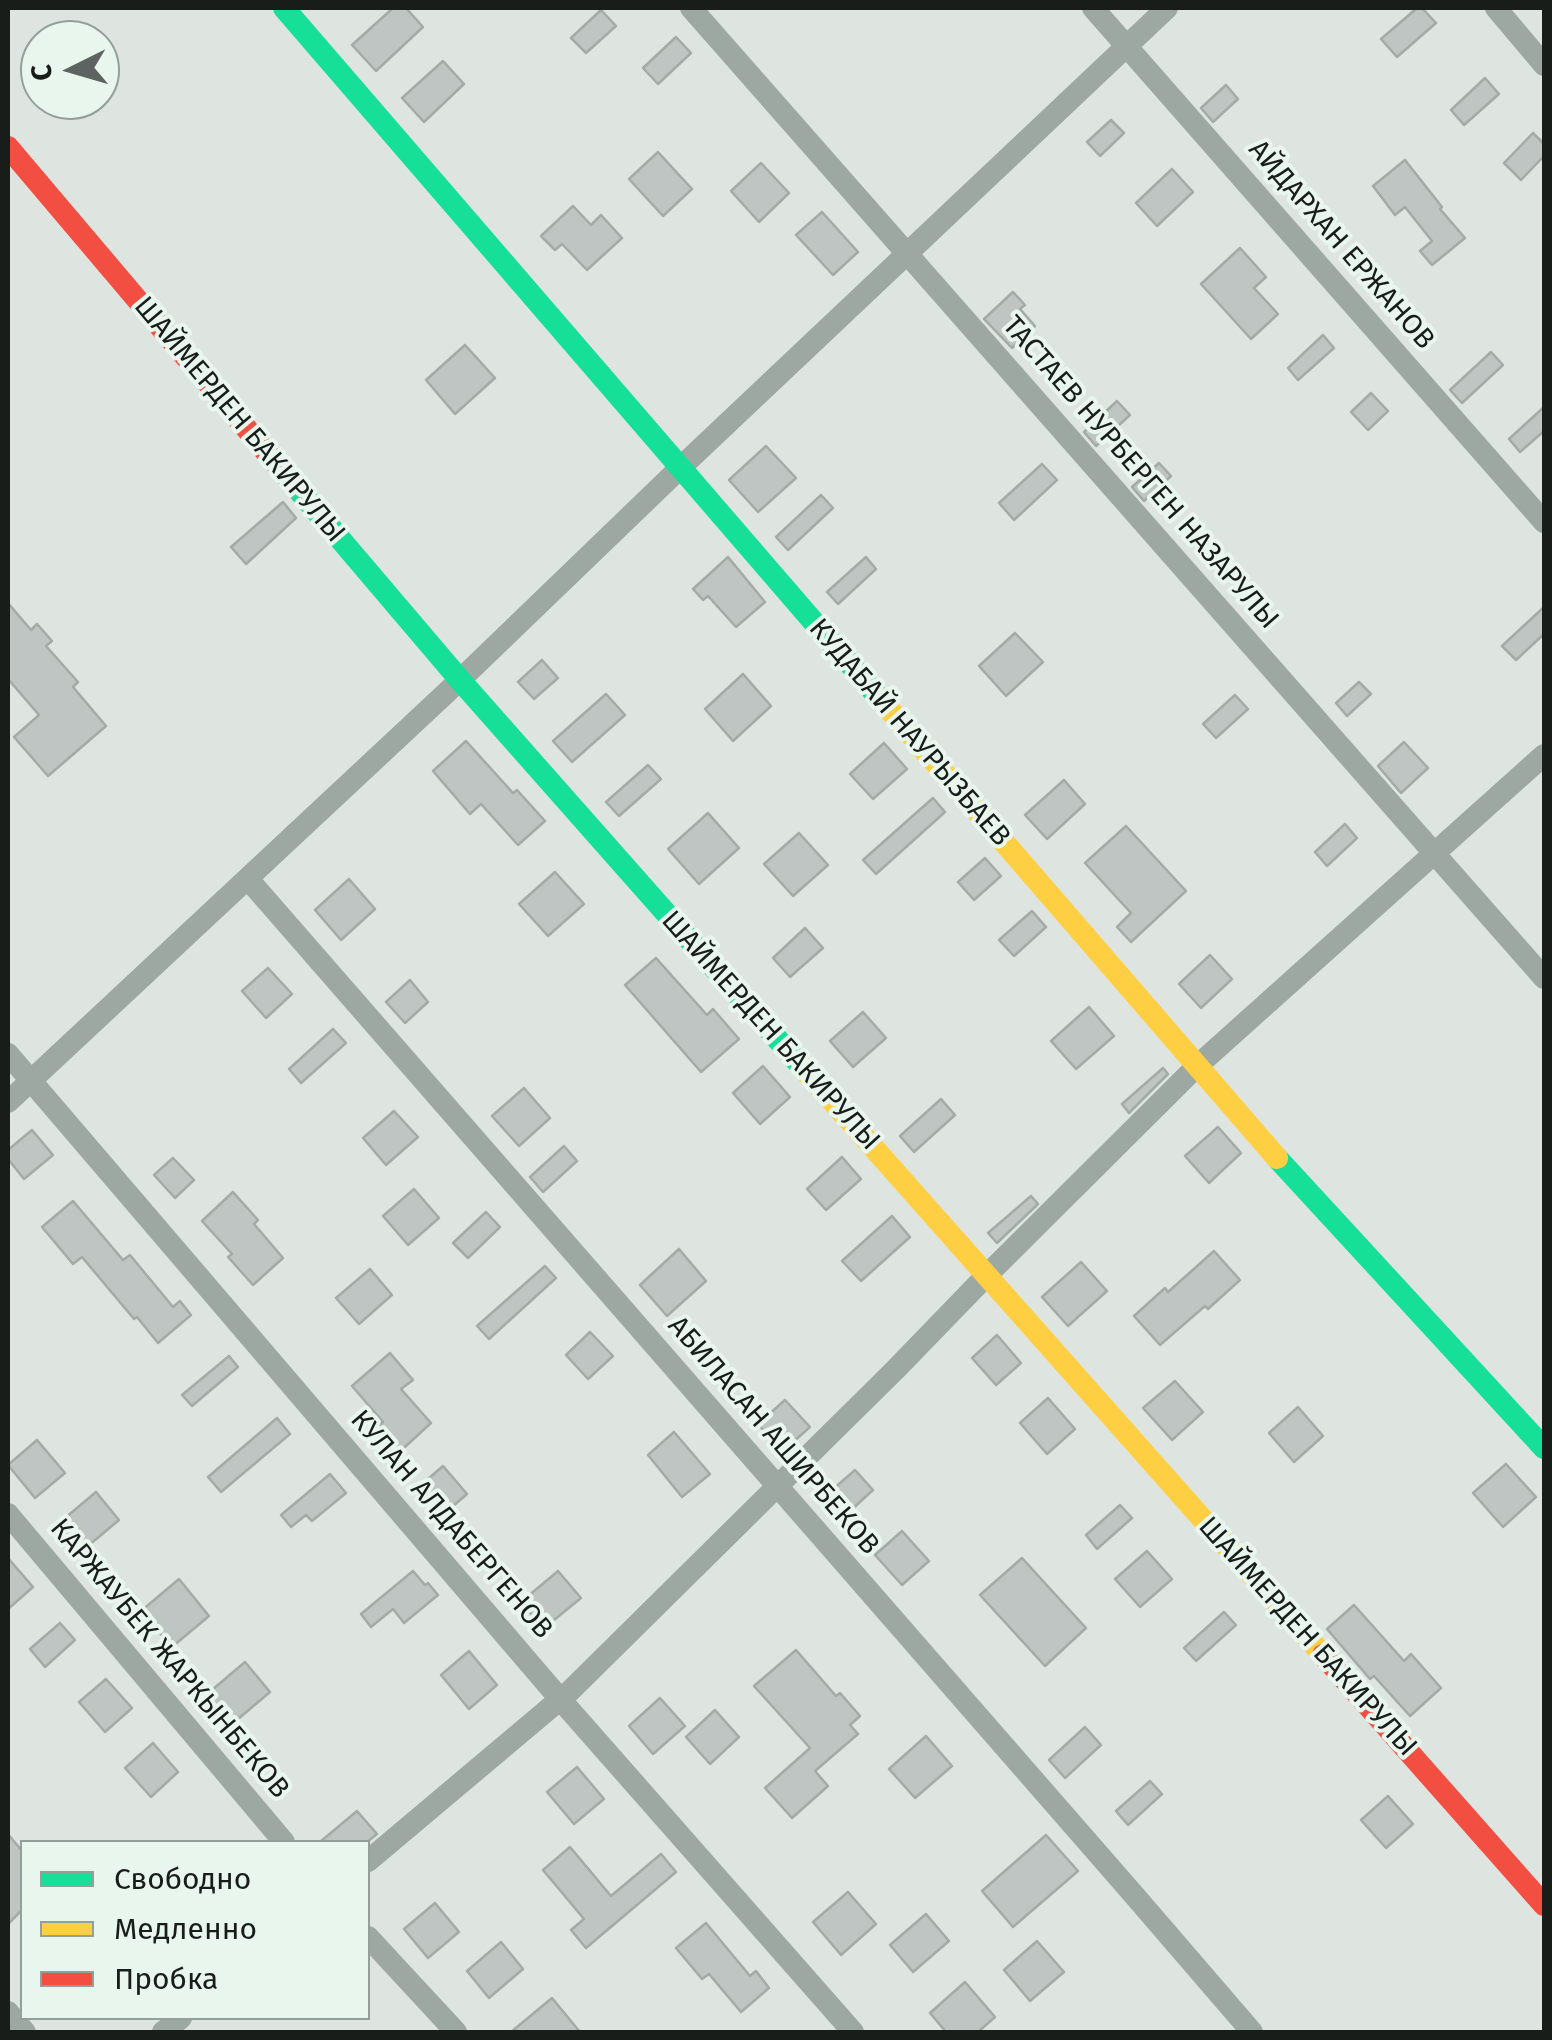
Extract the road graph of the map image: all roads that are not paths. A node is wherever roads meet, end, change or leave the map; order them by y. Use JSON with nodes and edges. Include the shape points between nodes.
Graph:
{"nodes":[{"id":1,"x":284,"y":8,"type":"edge"},
{"id":2,"x":691,"y":8,"type":"edge"},
{"id":3,"x":1093,"y":8,"type":"edge"},
{"id":4,"x":1166,"y":8,"type":"edge"},
{"id":5,"x":1496,"y":8,"type":"edge"},
{"id":6,"x":1126,"y":46,"type":"junction"},
{"id":7,"x":1544,"y":65,"type":"edge"},
{"id":8,"x":8,"y":147,"type":"edge"},
{"id":9,"x":907,"y":253,"type":"junction"},
{"id":10,"x":680,"y":468,"type":"junction"},
{"id":11,"x":1544,"y":522,"type":"edge"},
{"id":12,"x":460,"y":680,"type":"junction"},
{"id":13,"x":1544,"y":755,"type":"edge"},
{"id":14,"x":1435,"y":854,"type":"junction"},
{"id":15,"x":248,"y":879,"type":"junction"},
{"id":16,"x":1544,"y":978,"type":"edge"},
{"id":17,"x":8,"y":1054,"type":"edge"},
{"id":18,"x":1196,"y":1067,"type":"junction"},
{"id":19,"x":31,"y":1080,"type":"junction"},
{"id":20,"x":8,"y":1102,"type":"edge"},
{"id":21,"x":986,"y":1275,"type":"junction"},
{"id":22,"x":1544,"y":1448,"type":"edge"},
{"id":23,"x":777,"y":1486,"type":"junction"},
{"id":24,"x":8,"y":1514,"type":"edge"},
{"id":25,"x":560,"y":1699,"type":"junction"},
{"id":26,"x":282,"y":1840,"type":"edge"},
{"id":27,"x":370,"y":1859,"type":"edge"},
{"id":28,"x":1544,"y":1905,"type":"edge"},
{"id":29,"x":370,"y":1939,"type":"edge"},
{"id":30,"x":8,"y":2012,"type":"edge"},
{"id":31,"x":24,"y":2032,"type":"edge"},
{"id":32,"x":456,"y":2032,"type":"edge"},
{"id":33,"x":853,"y":2032,"type":"edge"},
{"id":34,"x":1252,"y":2032,"type":"edge"}],
"edges":[{"from":1,"to":10,"type":"street","name":"КУДАБАЙ НАУРЫЗБАЕВ"},
{"from":2,"to":9,"type":"street","name":"ТАСТАЕВ НУРБЕРГЕН НАЗАРУЛЫ"},
{"from":3,"to":6,"type":"street","name":"АЙДАРХАН ЕРЖАНОВ"},
{"from":4,"to":6,"type":"street"},
{"from":5,"to":7,"type":"street"},
{"from":6,"to":9,"type":"street"},
{"from":6,"to":11,"type":"street","name":"АЙДАРХАН ЕРЖАНОВ"},
{"from":8,"to":12,"type":"street","name":"ШАЙМЕРДЕН БАКИРУЛЫ"},
{"from":9,"to":10,"type":"street"},
{"from":9,"to":14,"type":"street","name":"ТАСТАЕВ НУРБЕРГЕН НАЗАРУЛЫ"},
{"from":10,"to":12,"type":"street"},
{"from":10,"to":18,"type":"street","name":"КУДАБАЙ НАУРЫЗБАЕВ"},
{"from":12,"to":15,"type":"street"},
{"from":12,"to":21,"type":"street","name":"ШАЙМЕРДЕН БАКИРУЛЫ"},
{"from":13,"to":14,"type":"street"},
{"from":14,"to":16,"type":"street","name":"ТАСТАЕВ НУРБЕРГЕН НАЗАРУЛЫ"},
{"from":14,"to":18,"type":"street"},
{"from":15,"to":19,"type":"street"},
{"from":15,"to":23,"type":"street","name":"АБИЛАСАН АШИРБЕКОВ"},
{"from":17,"to":19,"type":"street","name":"КУЛАН АЛДАБЕРГЕНОВ"},
{"from":18,"to":21,"type":"street"},
{"from":18,"to":22,"type":"street","name":"КУДАБАЙ НАУРЫЗБАЕВ"},
{"from":19,"to":20,"type":"street"},
{"from":19,"to":25,"type":"street","name":"КУЛАН АЛДАБЕРГЕНОВ"},
{"from":21,"to":23,"type":"street"},
{"from":21,"to":28,"type":"street","name":"ШАЙМЕРДЕН БАКИРУЛЫ"},
{"from":23,"to":25,"type":"street"},
{"from":23,"to":34,"type":"street","name":"АБИЛАСАН АШИРБЕКОВ"},
{"from":24,"to":26,"type":"street","name":"КАРЖАУБЕК ЖАРКЫНБЕКОВ"},
{"from":25,"to":27,"type":"street"},
{"from":25,"to":33,"type":"street","name":"КУЛАН АЛДАБЕРГЕНОВ"},
{"from":29,"to":32,"type":"street"},
{"from":30,"to":31,"type":"street"}]}
